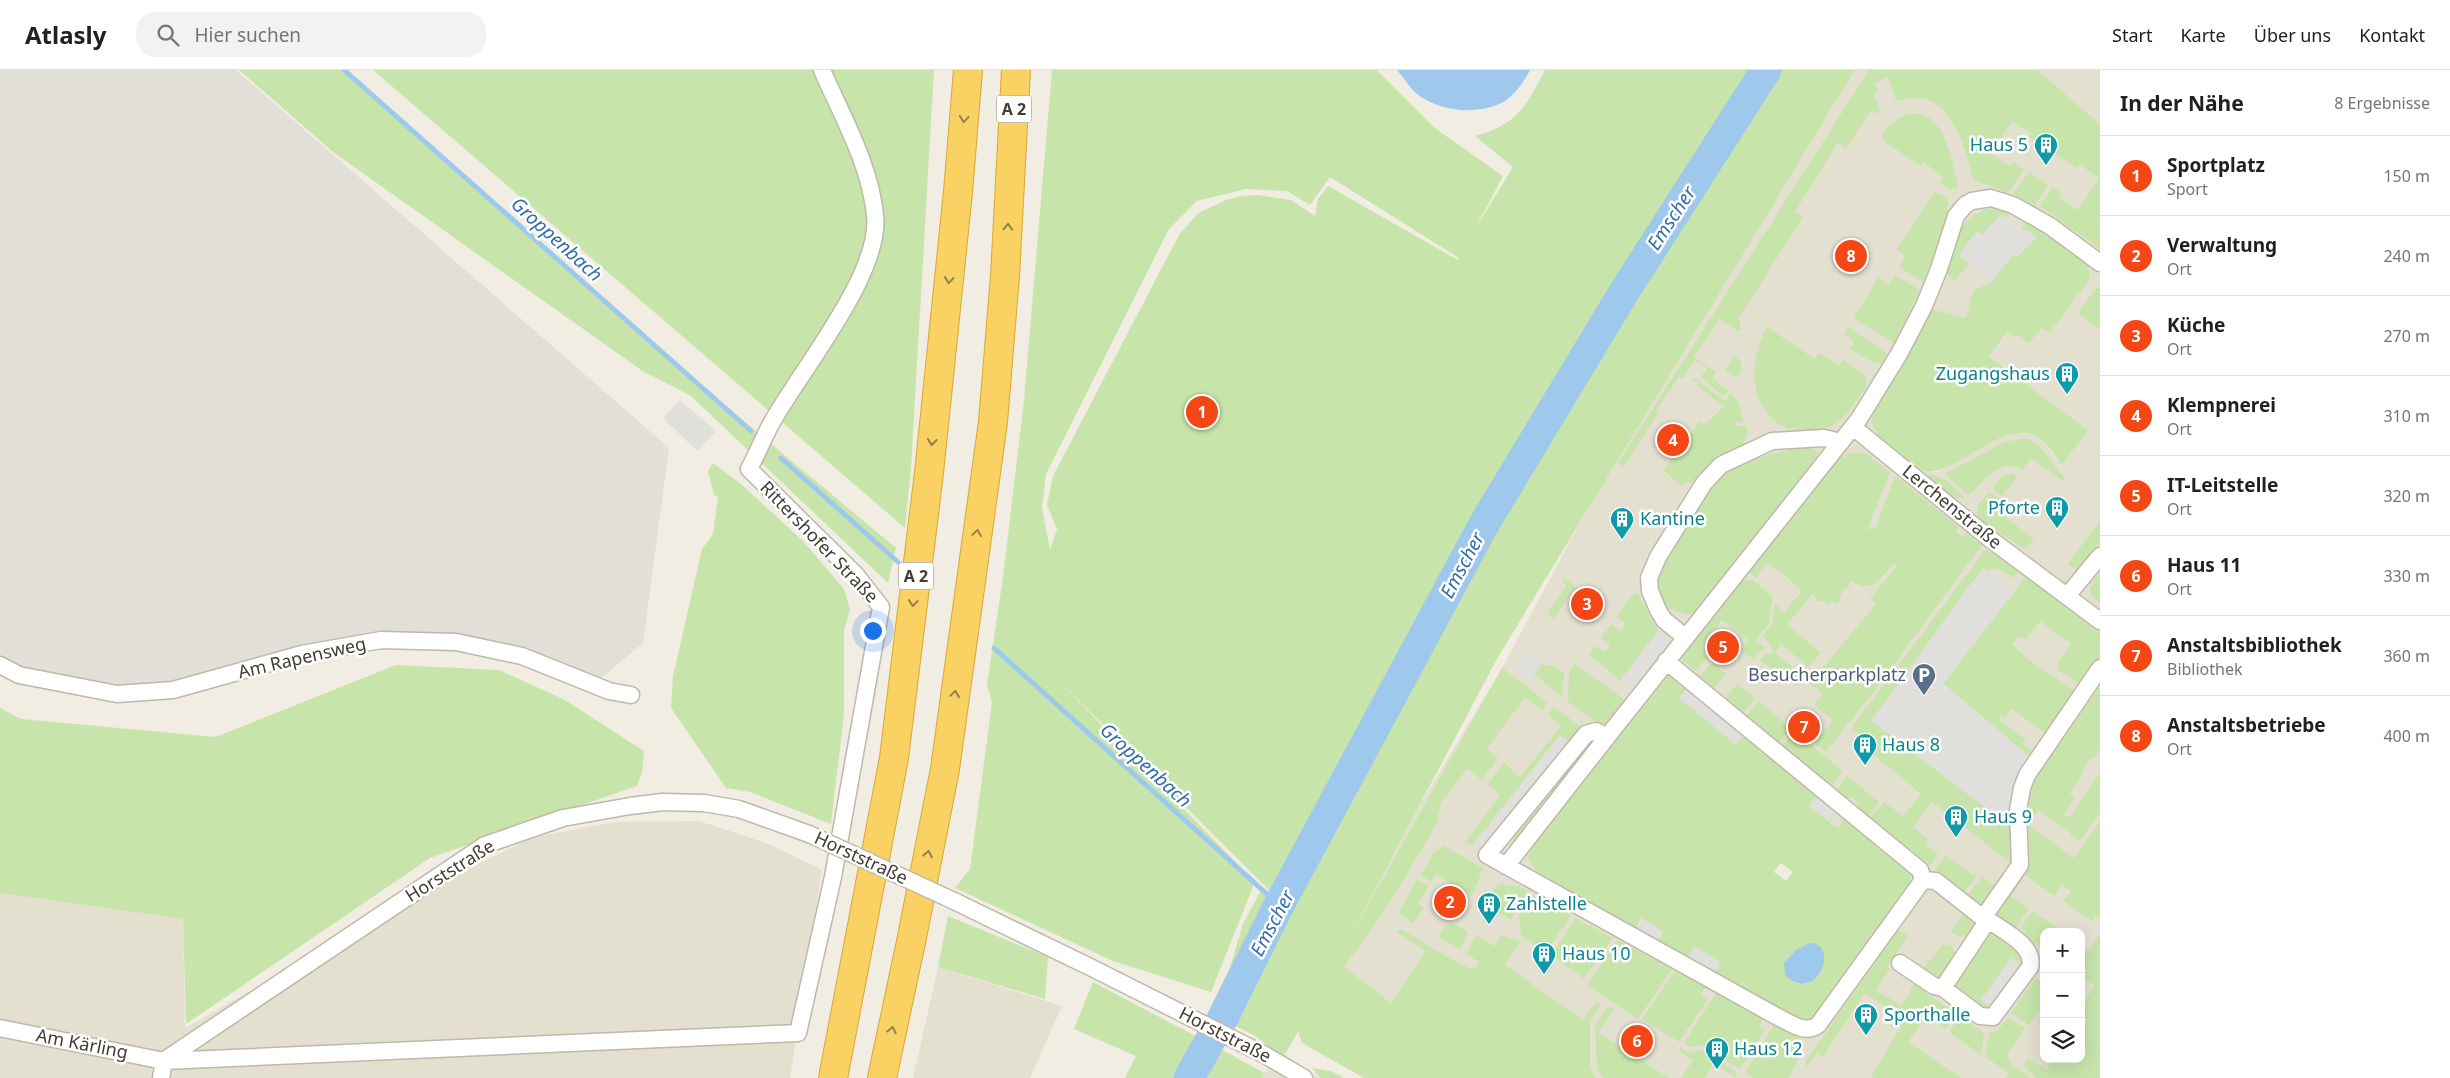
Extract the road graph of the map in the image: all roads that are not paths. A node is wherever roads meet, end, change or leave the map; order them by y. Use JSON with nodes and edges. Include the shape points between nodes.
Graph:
{"nodes":[{"id":1,"x":822,"y":70,"type":"edge"},
{"id":2,"x":968,"y":70,"type":"edge"},
{"id":3,"x":1016,"y":70,"type":"edge"},
{"id":4,"x":2100,"y":263,"type":"edge"},
{"id":5,"x":1853,"y":427,"type":"junction"},
{"id":6,"x":1840,"y":442,"type":"junction"},
{"id":7,"x":2100,"y":556,"type":"edge"},
{"id":8,"x":2067,"y":596,"type":"junction"},
{"id":9,"x":2100,"y":622,"type":"edge"},
{"id":10,"x":1685,"y":637,"type":"junction"},
{"id":11,"x":1666,"y":661,"type":"junction"},
{"id":12,"x":0,"y":665,"type":"edge"},
{"id":13,"x":2100,"y":668,"type":"edge"},
{"id":14,"x":631,"y":695,"type":"dead end"},
{"id":15,"x":1923,"y":880,"type":"junction"},
{"id":16,"x":1982,"y":916,"type":"junction"},
{"id":17,"x":1900,"y":963,"type":"dead end"},
{"id":18,"x":1943,"y":988,"type":"junction"},
{"id":19,"x":0,"y":1028,"type":"edge"},
{"id":20,"x":164,"y":1061,"type":"junction"},
{"id":21,"x":161,"y":1078,"type":"edge"},
{"id":22,"x":833,"y":1078,"type":"edge"},
{"id":23,"x":882,"y":1078,"type":"edge"},
{"id":24,"x":1304,"y":1078,"type":"edge"}],
"edges":[{"from":1,"to":20,"type":"street","name":"Rittershofer Straße","via":[[870,182],[876,236],[871,256],[843,310],[772,422],[749,470],[856,575],[881,607],[833,877],[798,1033]]},
{"from":2,"to":22,"type":"highway","number":"A 2","one_way":true,"via":[[929,473],[894,758]]},
{"from":23,"to":3,"type":"highway","number":"A 2","one_way":true,"via":[[945,769],[992,422],[1005,276]]},
{"from":4,"to":5,"type":"street","via":[[2050,226],[2013,204],[1991,198],[1965,205],[1956,216],[1940,270],[1924,306],[1899,354]]},
{"from":5,"to":6,"type":"street"},
{"from":5,"to":8,"type":"street","name":"Lerchenstraße","via":[[1990,539]]},
{"from":6,"to":10,"type":"street"},
{"from":6,"to":10,"type":"street","via":[[1824,438],[1772,441],[1721,465],[1704,483],[1649,578],[1650,591],[1664,620]]},
{"from":7,"to":8,"type":"street"},
{"from":8,"to":9,"type":"street","name":"Lerchenstraße"},
{"from":10,"to":11,"type":"street"},
{"from":11,"to":15,"type":"street","via":[[1920,870]]},
{"from":11,"to":15,"type":"street","via":[[1506,866],[1620,931],[1805,1029],[1818,1024]]},
{"from":12,"to":14,"type":"street","name":"Am Rapensweg","via":[[19,675],[117,694],[174,690],[302,654],[381,640],[456,642],[522,656],[609,691]]},
{"from":13,"to":16,"type":"street","via":[[2024,781],[2018,810],[2020,865]]},
{"from":15,"to":16,"type":"street","via":[[1933,880]]},
{"from":16,"to":18,"type":"street"},
{"from":16,"to":18,"type":"street","via":[[2028,951],[2030,967],[1997,1013],[1988,1018],[1980,1016]]},
{"from":17,"to":18,"type":"street","via":[[1934,986]]},
{"from":19,"to":20,"type":"street","name":"Am Kärling"},
{"from":20,"to":21,"type":"street"},
{"from":20,"to":24,"type":"street","name":"Horststraße","bridge":true,"via":[[484,845],[563,818],[663,802],[704,803],[739,809],[809,834],[1161,1003]]}]}
